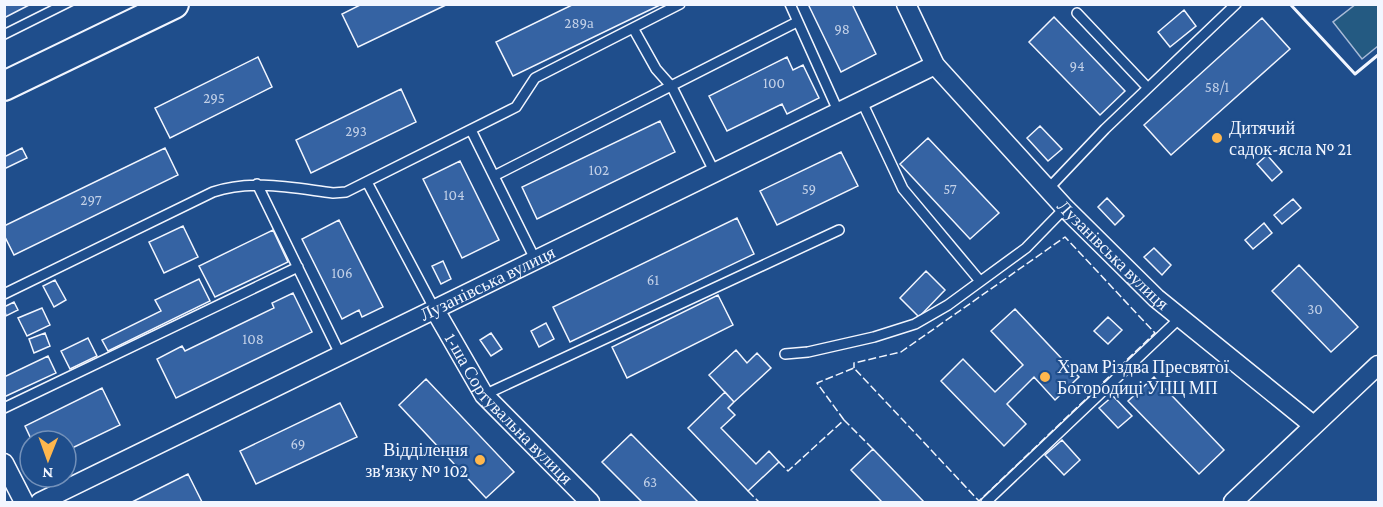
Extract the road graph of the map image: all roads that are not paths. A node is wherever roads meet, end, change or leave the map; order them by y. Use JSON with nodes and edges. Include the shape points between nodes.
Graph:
{"nodes":[{"id":1,"x":174,"y":4,"type":"edge"},
{"id":2,"x":680,"y":4,"type":"edge"},
{"id":3,"x":790,"y":4,"type":"edge"},
{"id":4,"x":906,"y":4,"type":"edge"},
{"id":5,"x":1229,"y":7,"type":"edge"},
{"id":6,"x":1077,"y":13,"type":"dead end"},
{"id":7,"x":797,"y":22,"type":"junction"},
{"id":8,"x":633,"y":28,"type":"junction"},
{"id":9,"x":935,"y":65,"type":"junction"},
{"id":10,"x":4,"y":86,"type":"edge"},
{"id":11,"x":672,"y":87,"type":"junction"},
{"id":12,"x":1148,"y":88,"type":"junction"},
{"id":13,"x":862,"y":102,"type":"junction"},
{"id":14,"x":839,"y":113,"type":"junction"},
{"id":15,"x":471,"y":130,"type":"junction"},
{"id":16,"x":716,"y":173,"type":"junction"},
{"id":17,"x":494,"y":176,"type":"junction"},
{"id":18,"x":367,"y":182,"type":"junction"},
{"id":19,"x":257,"y":184,"type":"junction"},
{"id":20,"x":1048,"y":189,"type":"junction"},
{"id":21,"x":1065,"y":208,"type":"junction"},
{"id":22,"x":839,"y":230,"type":"dead end"},
{"id":23,"x":536,"y":261,"type":"junction"},
{"id":24,"x":298,"y":267,"type":"junction"},
{"id":25,"x":980,"y":281,"type":"junction"},
{"id":26,"x":4,"y":294,"type":"edge"},
{"id":27,"x":435,"y":310,"type":"junction"},
{"id":28,"x":1181,"y":317,"type":"junction"},
{"id":29,"x":785,"y":354,"type":"dead end"},
{"id":30,"x":341,"y":356,"type":"junction"},
{"id":31,"x":1378,"y":365,"type":"edge"},
{"id":32,"x":484,"y":395,"type":"junction"},
{"id":33,"x":4,"y":408,"type":"edge"},
{"id":34,"x":1313,"y":425,"type":"junction"},
{"id":35,"x":4,"y":463,"type":"edge"},
{"id":36,"x":24,"y":502,"type":"edge"},
{"id":37,"x":40,"y":502,"type":"edge"},
{"id":38,"x":590,"y":502,"type":"edge"},
{"id":39,"x":986,"y":502,"type":"edge"},
{"id":40,"x":1233,"y":502,"type":"edge"}],
"edges":[{"from":1,"to":10,"type":"main road"},
{"from":2,"to":8,"type":"lane"},
{"from":3,"to":7,"type":"lane"},
{"from":4,"to":9,"type":"street","name":"Лузанівська вулиця"},
{"from":5,"to":12,"type":"lane"},
{"from":6,"to":12,"type":"lane"},
{"from":7,"to":11,"type":"lane"},
{"from":7,"to":14,"type":"lane"},
{"from":8,"to":11,"type":"lane","via":[[656,69]]},
{"from":8,"to":15,"type":"lane","via":[[535,78],[516,107]]},
{"from":9,"to":13,"type":"street","name":"Лузанівська вулиця"},
{"from":9,"to":20,"type":"street","name":"Лузанівська вулиця"},
{"from":11,"to":16,"type":"lane"},
{"from":11,"to":17,"type":"lane"},
{"from":12,"to":20,"type":"lane"},
{"from":13,"to":14,"type":"street","name":"Лузанівська вулиця"},
{"from":13,"to":25,"type":"lane","via":[[903,189]]},
{"from":14,"to":16,"type":"street","name":"Лузанівська вулиця"},
{"from":15,"to":17,"type":"lane"},
{"from":15,"to":18,"type":"lane"},
{"from":16,"to":23,"type":"street","name":"Лузанівська вулиця"},
{"from":17,"to":23,"type":"lane"},
{"from":18,"to":19,"type":"lane","via":[[346,192],[333,193]]},
{"from":18,"to":27,"type":"lane"},
{"from":19,"to":24,"type":"lane"},
{"from":19,"to":26,"type":"lane","via":[[213,192]]},
{"from":20,"to":21,"type":"street","name":"Лузанівська вулиця"},
{"from":21,"to":25,"type":"lane","via":[[1026,248]]},
{"from":21,"to":28,"type":"street","name":"Лузанівська вулиця","via":[[1156,298]]},
{"from":22,"to":32,"type":"lane"},
{"from":23,"to":27,"type":"street","name":"Лузанівська вулиця"},
{"from":24,"to":30,"type":"lane"},
{"from":24,"to":33,"type":"lane"},
{"from":25,"to":29,"type":"lane","via":[[915,324],[874,337]]},
{"from":27,"to":30,"type":"street","name":"Лузанівська вулиця"},
{"from":27,"to":32,"type":"street","name":"1-ша Сортувальна вулиця"},
{"from":28,"to":34,"type":"street","name":"Лузанівська вулиця"},
{"from":28,"to":39,"type":"lane"},
{"from":30,"to":37,"type":"street","name":"Лузанівська вулиця"},
{"from":31,"to":34,"type":"street"},
{"from":32,"to":38,"type":"street","name":"1-ша Сортувальна вулиця"},
{"from":34,"to":40,"type":"street"},
{"from":35,"to":36,"type":"street"}]}
